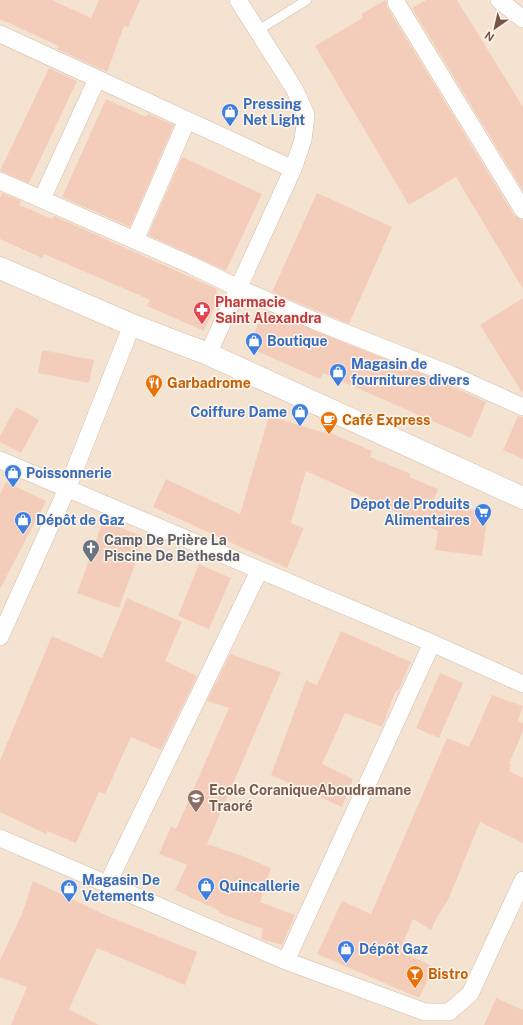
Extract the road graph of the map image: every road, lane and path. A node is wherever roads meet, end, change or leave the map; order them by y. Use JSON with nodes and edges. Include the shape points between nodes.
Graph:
{"nodes":[{"id":1,"x":238,"y":0,"type":"edge"},
{"id":2,"x":307,"y":0,"type":"edge"},
{"id":3,"x":499,"y":0,"type":"edge"},
{"id":4,"x":396,"y":2,"type":"dead end"},
{"id":5,"x":523,"y":19,"type":"edge"},
{"id":6,"x":257,"y":30,"type":"junction"},
{"id":7,"x":0,"y":34,"type":"edge"},
{"id":8,"x":97,"y":79,"type":"junction"},
{"id":9,"x":187,"y":120,"type":"junction"},
{"id":10,"x":293,"y":169,"type":"junction"},
{"id":11,"x":0,"y":181,"type":"edge"},
{"id":12,"x":42,"y":199,"type":"junction"},
{"id":13,"x":523,"y":210,"type":"edge"},
{"id":14,"x":135,"y":240,"type":"junction"},
{"id":15,"x":0,"y":268,"type":"edge"},
{"id":16,"x":238,"y":288,"type":"junction"},
{"id":17,"x":132,"y":325,"type":"junction"},
{"id":18,"x":208,"y":354,"type":"junction"},
{"id":19,"x":523,"y":407,"type":"edge"},
{"id":20,"x":0,"y":460,"type":"edge"},
{"id":21,"x":67,"y":489,"type":"junction"},
{"id":22,"x":523,"y":498,"type":"edge"},
{"id":23,"x":259,"y":570,"type":"junction"},
{"id":24,"x":0,"y":637,"type":"edge"},
{"id":25,"x":432,"y":642,"type":"junction"},
{"id":26,"x":523,"y":684,"type":"edge"},
{"id":27,"x":0,"y":838,"type":"edge"},
{"id":28,"x":523,"y":880,"type":"edge"},
{"id":29,"x":107,"y":885,"type":"junction"},
{"id":30,"x":286,"y":961,"type":"junction"}],
"edges":[{"from":1,"to":6,"type":"street"},
{"from":2,"to":6,"type":"lane"},
{"from":3,"to":5,"type":"street"},
{"from":4,"to":13,"type":"street"},
{"from":6,"to":10,"type":"street","via":[[295,90],[306,115],[303,140]]},
{"from":7,"to":8,"type":"street"},
{"from":8,"to":9,"type":"street"},
{"from":8,"to":12,"type":"street"},
{"from":9,"to":10,"type":"street"},
{"from":9,"to":14,"type":"street"},
{"from":10,"to":16,"type":"street"},
{"from":11,"to":12,"type":"street"},
{"from":12,"to":14,"type":"street"},
{"from":14,"to":16,"type":"street"},
{"from":15,"to":17,"type":"street"},
{"from":16,"to":18,"type":"street"},
{"from":16,"to":19,"type":"street","via":[[452,375]]},
{"from":17,"to":18,"type":"street"},
{"from":17,"to":21,"type":"street"},
{"from":18,"to":22,"type":"street"},
{"from":20,"to":21,"type":"street"},
{"from":21,"to":23,"type":"street"},
{"from":21,"to":24,"type":"street"},
{"from":23,"to":25,"type":"street"},
{"from":23,"to":29,"type":"street"},
{"from":25,"to":26,"type":"street"},
{"from":25,"to":30,"type":"street"},
{"from":27,"to":29,"type":"street"},
{"from":28,"to":30,"type":"street","via":[[470,994],[449,1012],[425,1012]]},
{"from":29,"to":30,"type":"street"}]}
